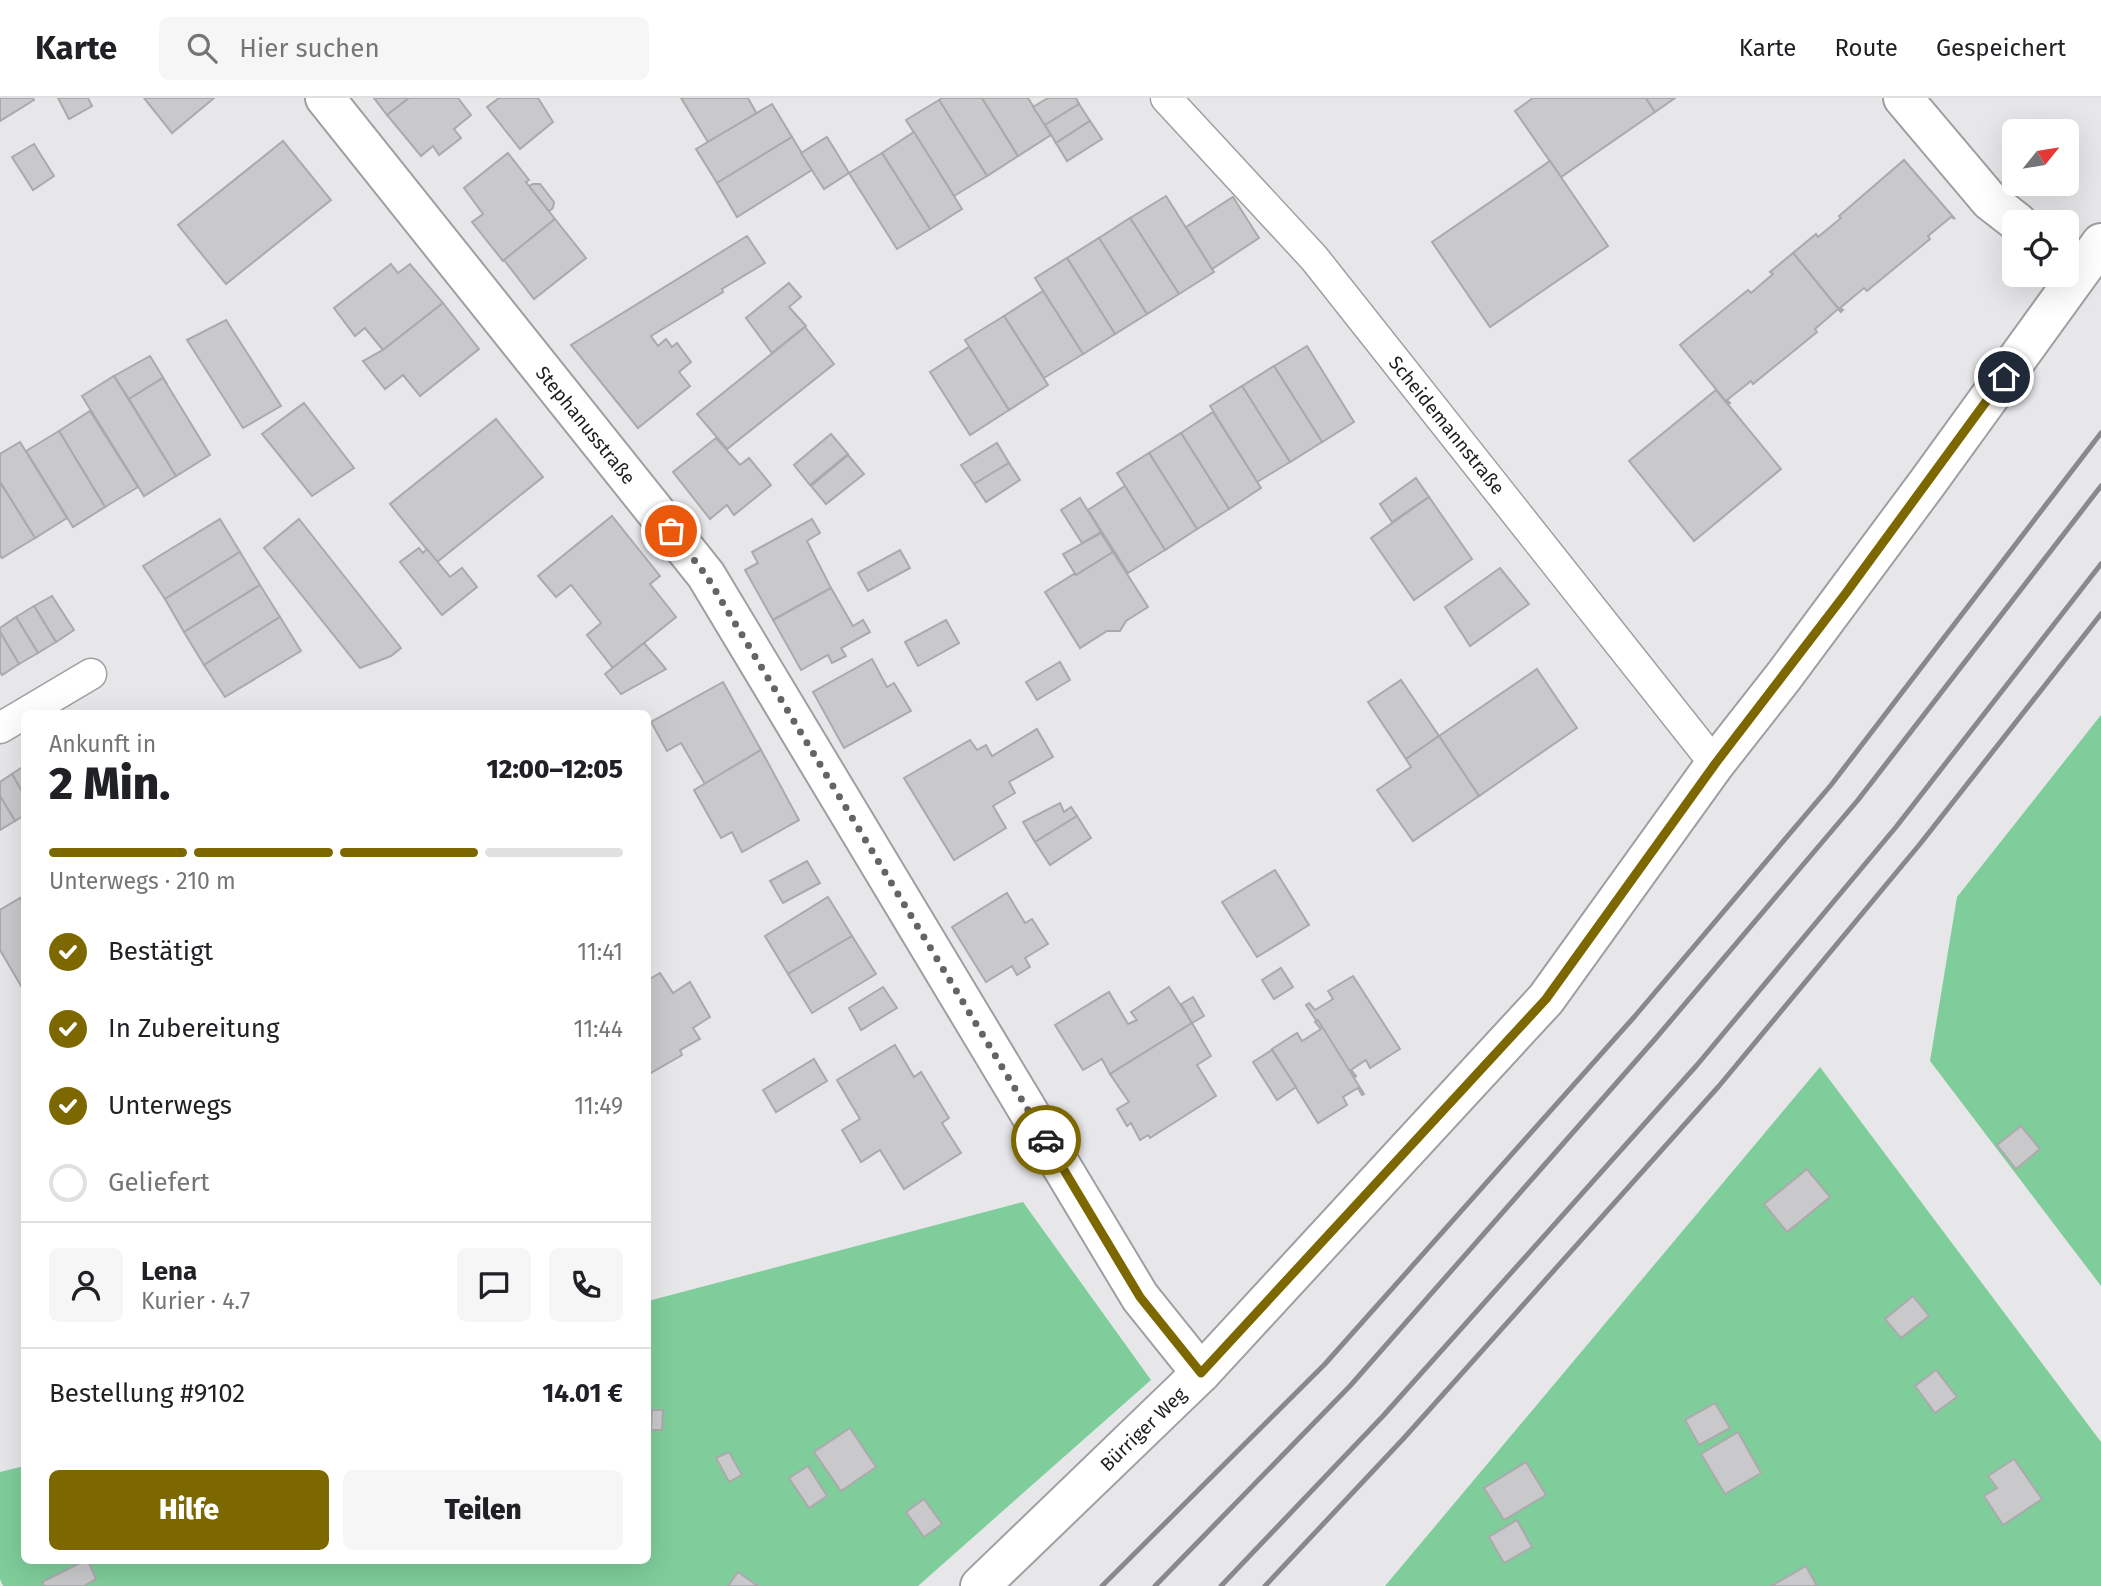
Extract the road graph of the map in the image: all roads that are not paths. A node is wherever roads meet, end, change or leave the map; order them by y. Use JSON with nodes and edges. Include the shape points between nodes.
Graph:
{"nodes":[{"id":1,"x":325,"y":98,"type":"edge"},
{"id":2,"x":1166,"y":98,"type":"edge"},
{"id":3,"x":1903,"y":98,"type":"edge"},
{"id":4,"x":2002,"y":210,"type":"edge"},
{"id":5,"x":2083,"y":258,"type":"edge"},
{"id":6,"x":92,"y":674,"type":"dead end"},
{"id":7,"x":31,"y":710,"type":"edge"},
{"id":8,"x":21,"y":716,"type":"edge"},
{"id":9,"x":0,"y":728,"type":"edge"},
{"id":10,"x":1715,"y":764,"type":"junction"},
{"id":11,"x":1201,"y":1373,"type":"junction"},
{"id":12,"x":980,"y":1586,"type":"edge"}],
"edges":[{"from":1,"to":11,"type":"street","name":"Stephanusstraße","via":[[706,575],[1140,1297]]},
{"from":2,"to":10,"type":"lane","name":"Scheidemannstraße","via":[[1314,258]]},
{"from":3,"to":4,"type":"street"},
{"from":5,"to":10,"type":"street","name":"Bürriger Weg","via":[[1928,482]]},
{"from":6,"to":7,"type":"lane"},
{"from":8,"to":9,"type":"lane"},
{"from":10,"to":11,"type":"street","name":"Bürriger Weg","via":[[1546,999]]},
{"from":11,"to":12,"type":"street","name":"Bürriger Weg"}]}
